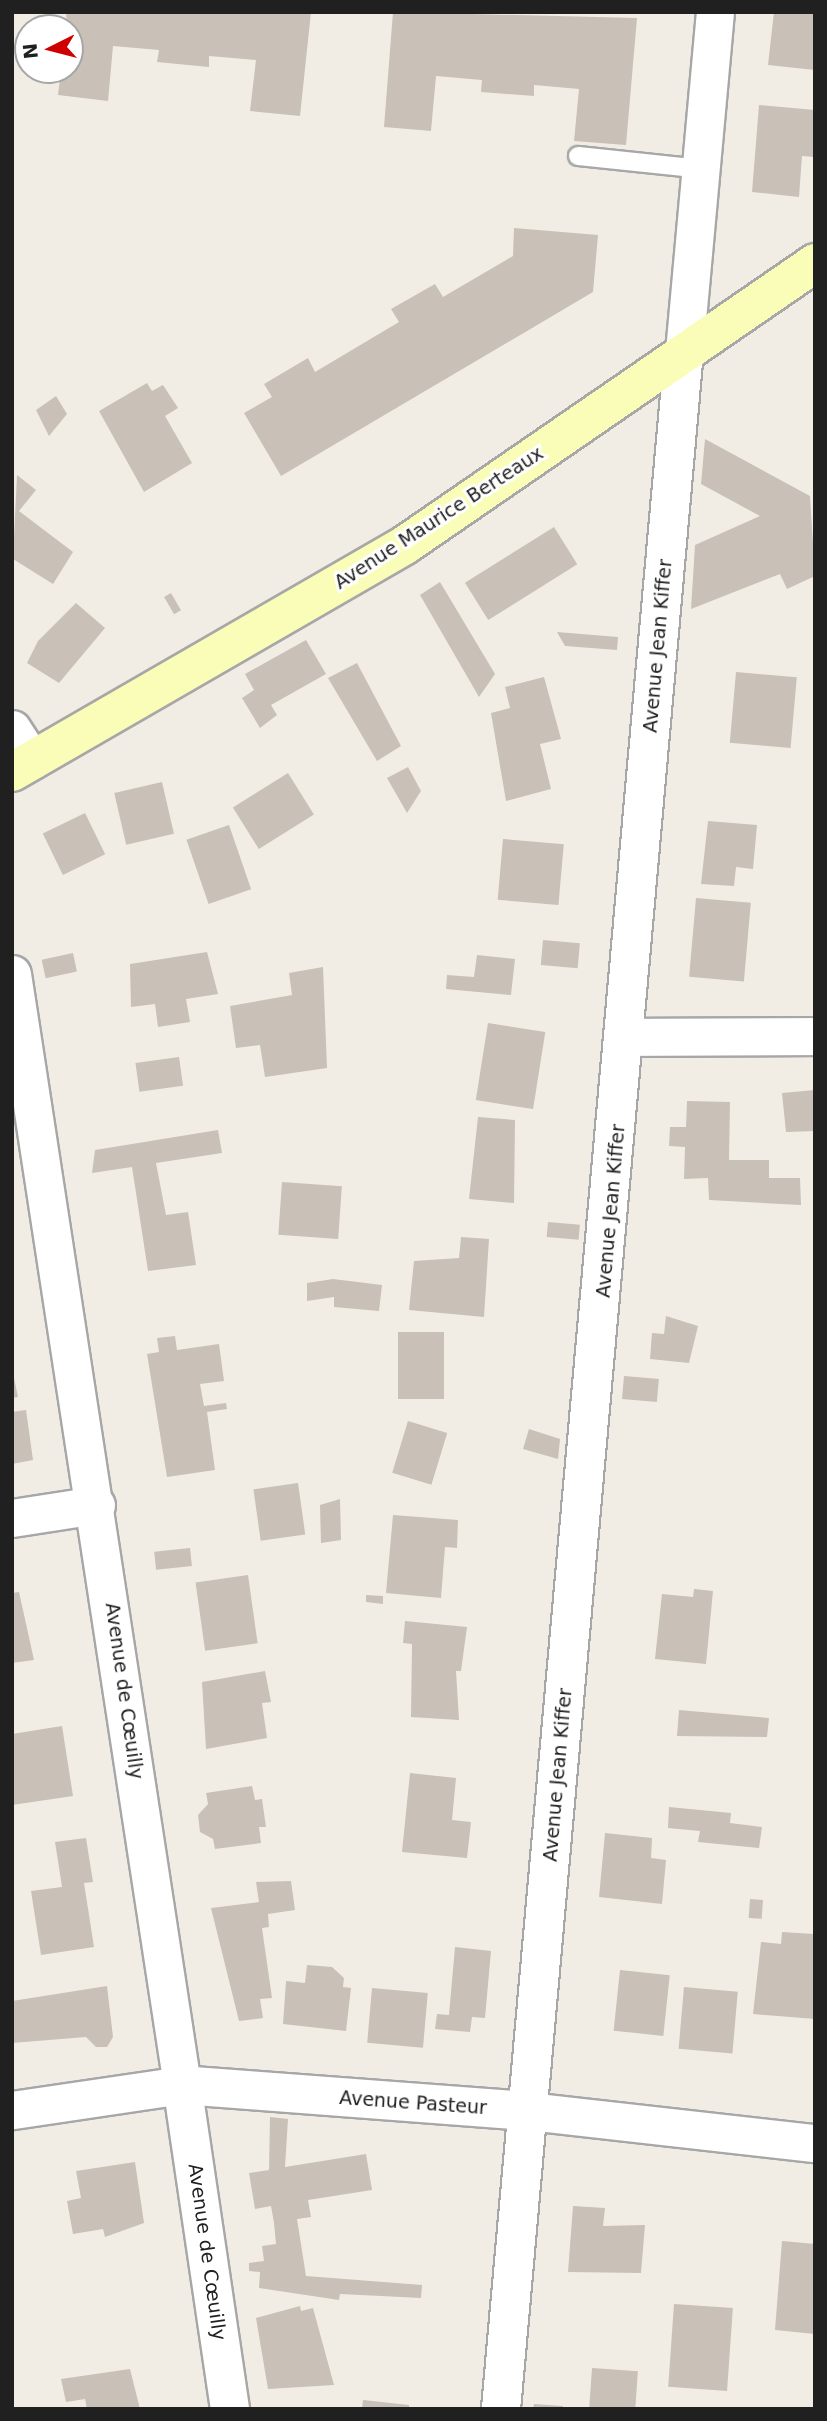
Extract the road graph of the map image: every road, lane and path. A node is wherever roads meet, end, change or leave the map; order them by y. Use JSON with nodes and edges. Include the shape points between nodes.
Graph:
{"nodes":[{"id":1,"x":715,"y":12,"type":"edge"},
{"id":2,"x":578,"y":156,"type":"dead end"},
{"id":3,"x":701,"y":169,"type":"junction"},
{"id":4,"x":815,"y":263,"type":"edge"},
{"id":5,"x":684,"y":352,"type":"junction"},
{"id":6,"x":12,"y":729,"type":"edge"},
{"id":7,"x":22,"y":766,"type":"edge"},
{"id":8,"x":12,"y":974,"type":"edge"},
{"id":9,"x":815,"y":1036,"type":"edge"},
{"id":10,"x":627,"y":1037,"type":"junction"},
{"id":11,"x":25,"y":1118,"type":"edge"},
{"id":12,"x":96,"y":1505,"type":"junction"},
{"id":13,"x":12,"y":1518,"type":"edge"},
{"id":14,"x":182,"y":2085,"type":"junction"},
{"id":15,"x":12,"y":2110,"type":"edge"},
{"id":16,"x":528,"y":2111,"type":"junction"},
{"id":17,"x":815,"y":2143,"type":"edge"},
{"id":18,"x":230,"y":2409,"type":"edge"},
{"id":19,"x":501,"y":2409,"type":"edge"}],
"edges":[{"from":1,"to":3,"type":"street","name":"Avenue Jean Kiffer"},
{"from":2,"to":3,"type":"lane"},
{"from":3,"to":5,"type":"street","name":"Avenue Jean Kiffer"},
{"from":4,"to":5,"type":"main road","name":"Avenue Maurice Berteaux"},
{"from":5,"to":7,"type":"main road","name":"Avenue Maurice Berteaux","via":[[405,545]]},
{"from":5,"to":10,"type":"street","name":"Avenue Jean Kiffer"},
{"from":6,"to":7,"type":"street"},
{"from":8,"to":11,"type":"street","name":"Avenue de Cœuilly"},
{"from":9,"to":10,"type":"street"},
{"from":10,"to":16,"type":"street","name":"Avenue Jean Kiffer"},
{"from":11,"to":12,"type":"street","name":"Avenue de Cœuilly"},
{"from":12,"to":13,"type":"street"},
{"from":12,"to":14,"type":"street","name":"Avenue de Cœuilly"},
{"from":14,"to":15,"type":"street","name":"Avenue Pasteur"},
{"from":14,"to":16,"type":"street","name":"Avenue Pasteur"},
{"from":14,"to":18,"type":"street","name":"Avenue de Cœuilly"},
{"from":16,"to":17,"type":"street","name":"Avenue Pasteur"},
{"from":16,"to":19,"type":"street","name":"Avenue Jean Kiffer"}]}
